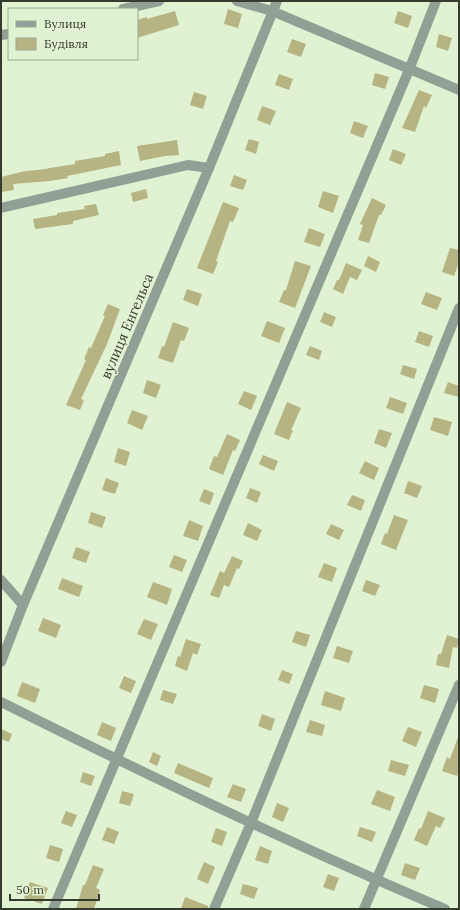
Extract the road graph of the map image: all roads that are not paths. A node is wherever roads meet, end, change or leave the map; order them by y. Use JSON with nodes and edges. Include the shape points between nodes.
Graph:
{"nodes":[{"id":1,"x":159,"y":1,"type":"edge"},
{"id":2,"x":237,"y":1,"type":"edge"},
{"id":3,"x":277,"y":1,"type":"edge"},
{"id":4,"x":436,"y":1,"type":"edge"},
{"id":5,"x":128,"y":8,"type":"edge"},
{"id":6,"x":272,"y":12,"type":"junction"},
{"id":7,"x":409,"y":70,"type":"junction"},
{"id":8,"x":459,"y":90,"type":"edge"},
{"id":9,"x":209,"y":168,"type":"junction"},
{"id":10,"x":1,"y":208,"type":"edge"},
{"id":11,"x":459,"y":308,"type":"edge"},
{"id":12,"x":1,"y":580,"type":"edge"},
{"id":13,"x":23,"y":605,"type":"junction"},
{"id":14,"x":1,"y":662,"type":"edge"},
{"id":15,"x":459,"y":685,"type":"edge"},
{"id":16,"x":1,"y":702,"type":"edge"},
{"id":17,"x":116,"y":760,"type":"junction"},
{"id":18,"x":251,"y":823,"type":"junction"},
{"id":19,"x":376,"y":880,"type":"junction"},
{"id":20,"x":53,"y":909,"type":"edge"},
{"id":21,"x":214,"y":909,"type":"edge"},
{"id":22,"x":364,"y":909,"type":"edge"},
{"id":23,"x":445,"y":909,"type":"edge"}],
"edges":[{"from":1,"to":5,"type":"street"},
{"from":2,"to":6,"type":"street"},
{"from":3,"to":6,"type":"street","name":"вулиця Енгельса"},
{"from":4,"to":7,"type":"street"},
{"from":6,"to":7,"type":"street"},
{"from":6,"to":9,"type":"street","name":"вулиця Енгельса"},
{"from":7,"to":8,"type":"street"},
{"from":7,"to":17,"type":"street"},
{"from":9,"to":10,"type":"street","via":[[188,165]]},
{"from":9,"to":13,"type":"street","name":"вулиця Енгельса"},
{"from":11,"to":18,"type":"street"},
{"from":12,"to":13,"type":"street"},
{"from":13,"to":14,"type":"street","name":"вулиця Енгельса"},
{"from":15,"to":19,"type":"street"},
{"from":16,"to":17,"type":"street"},
{"from":17,"to":18,"type":"street"},
{"from":17,"to":20,"type":"street"},
{"from":18,"to":19,"type":"street"},
{"from":18,"to":21,"type":"street"},
{"from":19,"to":22,"type":"street"},
{"from":19,"to":23,"type":"street"}]}
